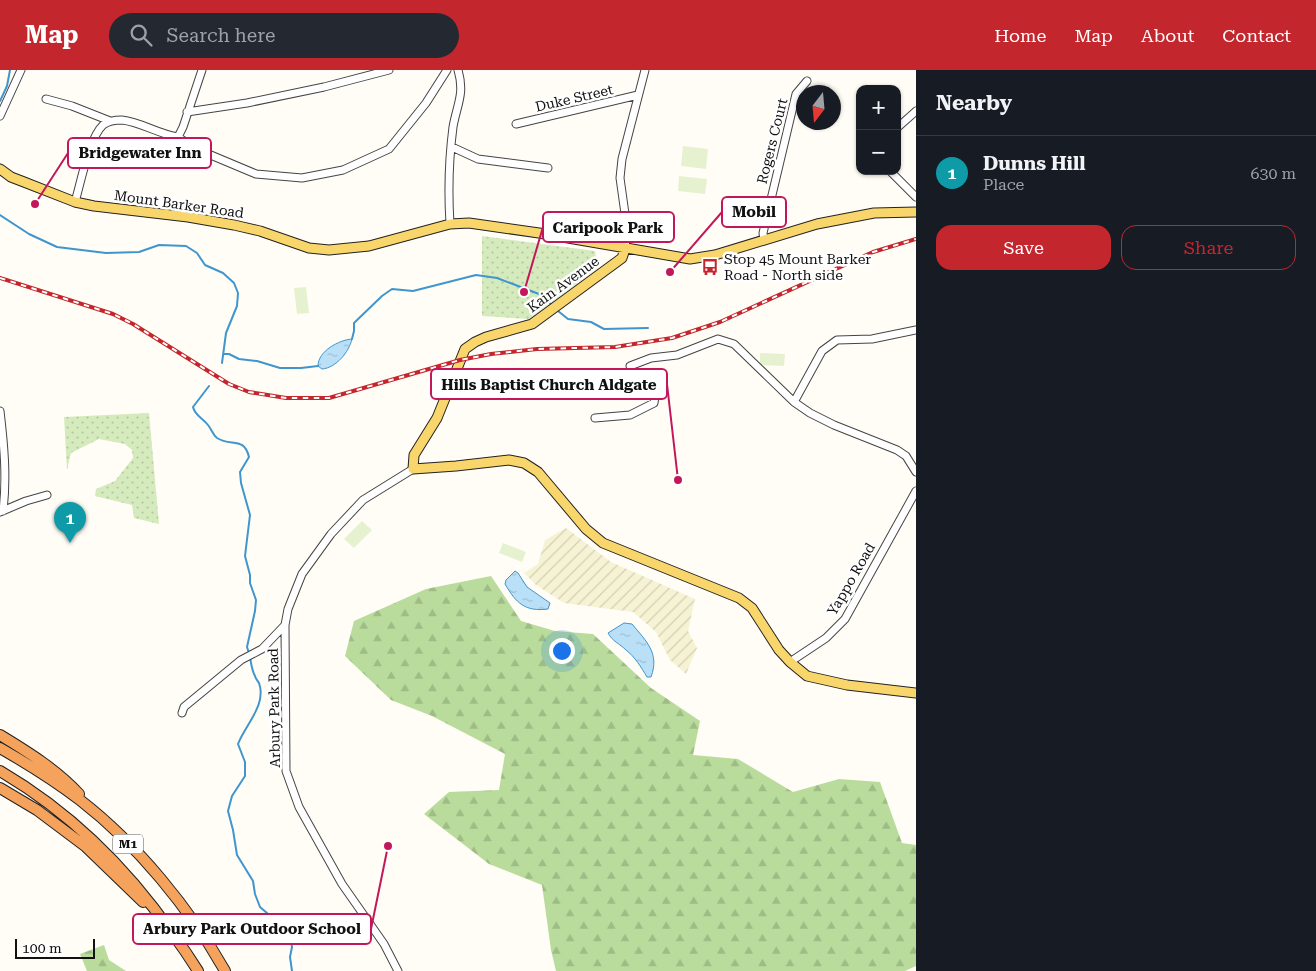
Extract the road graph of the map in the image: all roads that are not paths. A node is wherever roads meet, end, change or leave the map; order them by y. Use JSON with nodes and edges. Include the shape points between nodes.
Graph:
{"nodes":[{"id":1,"x":21,"y":70,"type":"edge"},
{"id":2,"x":202,"y":70,"type":"edge"},
{"id":3,"x":390,"y":70,"type":"edge"},
{"id":4,"x":450,"y":70,"type":"edge"},
{"id":5,"x":458,"y":70,"type":"edge"},
{"id":6,"x":645,"y":70,"type":"edge"},
{"id":7,"x":807,"y":81,"type":"dead end"},
{"id":8,"x":638,"y":95,"type":"junction"},
{"id":9,"x":46,"y":99,"type":"dead end"},
{"id":10,"x":916,"y":111,"type":"edge"},
{"id":11,"x":187,"y":112,"type":"junction"},
{"id":12,"x":0,"y":116,"type":"edge"},
{"id":13,"x":110,"y":121,"type":"junction"},
{"id":14,"x":516,"y":124,"type":"dead end"},
{"id":15,"x":901,"y":124,"type":"edge"},
{"id":16,"x":178,"y":137,"type":"junction"},
{"id":17,"x":452,"y":147,"type":"junction"},
{"id":18,"x":548,"y":168,"type":"dead end"},
{"id":19,"x":0,"y":169,"type":"edge"},
{"id":20,"x":894,"y":175,"type":"edge"},
{"id":21,"x":916,"y":197,"type":"edge"},
{"id":22,"x":75,"y":202,"type":"junction"},
{"id":23,"x":916,"y":212,"type":"edge"},
{"id":24,"x":450,"y":224,"type":"junction"},
{"id":25,"x":764,"y":240,"type":"junction"},
{"id":26,"x":625,"y":249,"type":"junction"},
{"id":27,"x":916,"y":330,"type":"edge"},
{"id":28,"x":794,"y":402,"type":"junction"},
{"id":29,"x":0,"y":411,"type":"edge"},
{"id":30,"x":595,"y":418,"type":"dead end"},
{"id":31,"x":413,"y":469,"type":"junction"},
{"id":32,"x":916,"y":472,"type":"edge"},
{"id":33,"x":916,"y":491,"type":"edge"},
{"id":34,"x":47,"y":495,"type":"dead end"},
{"id":35,"x":1,"y":512,"type":"edge"},
{"id":36,"x":285,"y":625,"type":"junction"},
{"id":37,"x":790,"y":662,"type":"junction"},
{"id":38,"x":916,"y":693,"type":"edge"},
{"id":39,"x":182,"y":713,"type":"dead end"},
{"id":40,"x":0,"y":736,"type":"edge"},
{"id":41,"x":0,"y":748,"type":"edge"},
{"id":42,"x":0,"y":771,"type":"edge"},
{"id":43,"x":0,"y":788,"type":"edge"},
{"id":44,"x":108,"y":825,"type":"junction"},
{"id":45,"x":170,"y":930,"type":"junction"},
{"id":46,"x":198,"y":971,"type":"edge"},
{"id":47,"x":225,"y":971,"type":"edge"},
{"id":48,"x":398,"y":971,"type":"edge"}],
"edges":[{"from":1,"to":12,"type":"street"},
{"from":2,"to":11,"type":"street"},
{"from":3,"to":11,"type":"street","via":[[247,103]]},
{"from":4,"to":16,"type":"street","via":[[389,149],[343,170],[302,178],[256,174],[194,148]]},
{"from":5,"to":17,"type":"street","via":[[462,84]]},
{"from":6,"to":8,"type":"street"},
{"from":7,"to":25,"type":"street","name":"Rogers Court","via":[[796,94]]},
{"from":8,"to":14,"type":"street","name":"Duke Street"},
{"from":8,"to":26,"type":"street","via":[[620,178],[627,228]]},
{"from":9,"to":13,"type":"street"},
{"from":10,"to":15,"type":"street"},
{"from":11,"to":16,"type":"street"},
{"from":13,"to":16,"type":"street","via":[[121,120]]},
{"from":13,"to":22,"type":"street","via":[[98,132],[92,145]]},
{"from":17,"to":18,"type":"street","via":[[478,159]]},
{"from":17,"to":24,"type":"street"},
{"from":19,"to":22,"type":"main road","name":"Mount Barker Road"},
{"from":20,"to":21,"type":"street"},
{"from":22,"to":24,"type":"main road","name":"Mount Barker Road","via":[[227,223],[309,248],[329,250],[369,246]]},
{"from":23,"to":25,"type":"main road","name":"Mount Barker Road","via":[[874,213],[817,224]]},
{"from":24,"to":26,"type":"main road","name":"Mount Barker Road","via":[[539,233]]},
{"from":25,"to":26,"type":"main road","name":"Mount Barker Road","via":[[690,259]]},
{"from":26,"to":31,"type":"main road","name":"Kain Avenue","via":[[622,258],[532,324],[486,337],[466,349],[437,418],[414,455]]},
{"from":27,"to":28,"type":"street","via":[[872,339],[837,340],[822,351]]},
{"from":28,"to":30,"type":"street","via":[[734,344],[718,338],[678,355],[650,358],[630,366],[638,381],[651,389],[654,403],[630,416]]},
{"from":28,"to":32,"type":"street","via":[[834,425],[897,450],[906,456]]},
{"from":29,"to":35,"type":"street","via":[[6,487]]},
{"from":31,"to":36,"type":"street","name":"Arbury Park Road","via":[[363,500],[331,534],[302,574]]},
{"from":31,"to":37,"type":"main road","via":[[509,460],[524,463],[538,472],[586,529],[603,543],[739,598],[752,608]]},
{"from":33,"to":37,"type":"street","name":"Yappo Road","via":[[845,619],[826,638]]},
{"from":34,"to":35,"type":"street"},
{"from":36,"to":39,"type":"street","via":[[258,652],[242,660],[184,707]]},
{"from":36,"to":48,"type":"street","name":"Arbury Park Road","via":[[286,771],[299,807],[342,884],[384,944]]},
{"from":37,"to":38,"type":"main road","via":[[807,676],[847,685]]},
{"from":40,"to":44,"type":"highway","via":[[65,779]]},
{"from":41,"to":44,"type":"highway","number":"M1","via":[[44,774]]},
{"from":42,"to":45,"type":"highway","number":"M1","via":[[22,784],[97,843],[131,878]]},
{"from":43,"to":45,"type":"highway","via":[[37,810],[85,846]]},
{"from":44,"to":47,"type":"highway","number":"M1","via":[[140,855],[177,899],[208,940]]},
{"from":45,"to":46,"type":"highway","number":"M1"}]}
